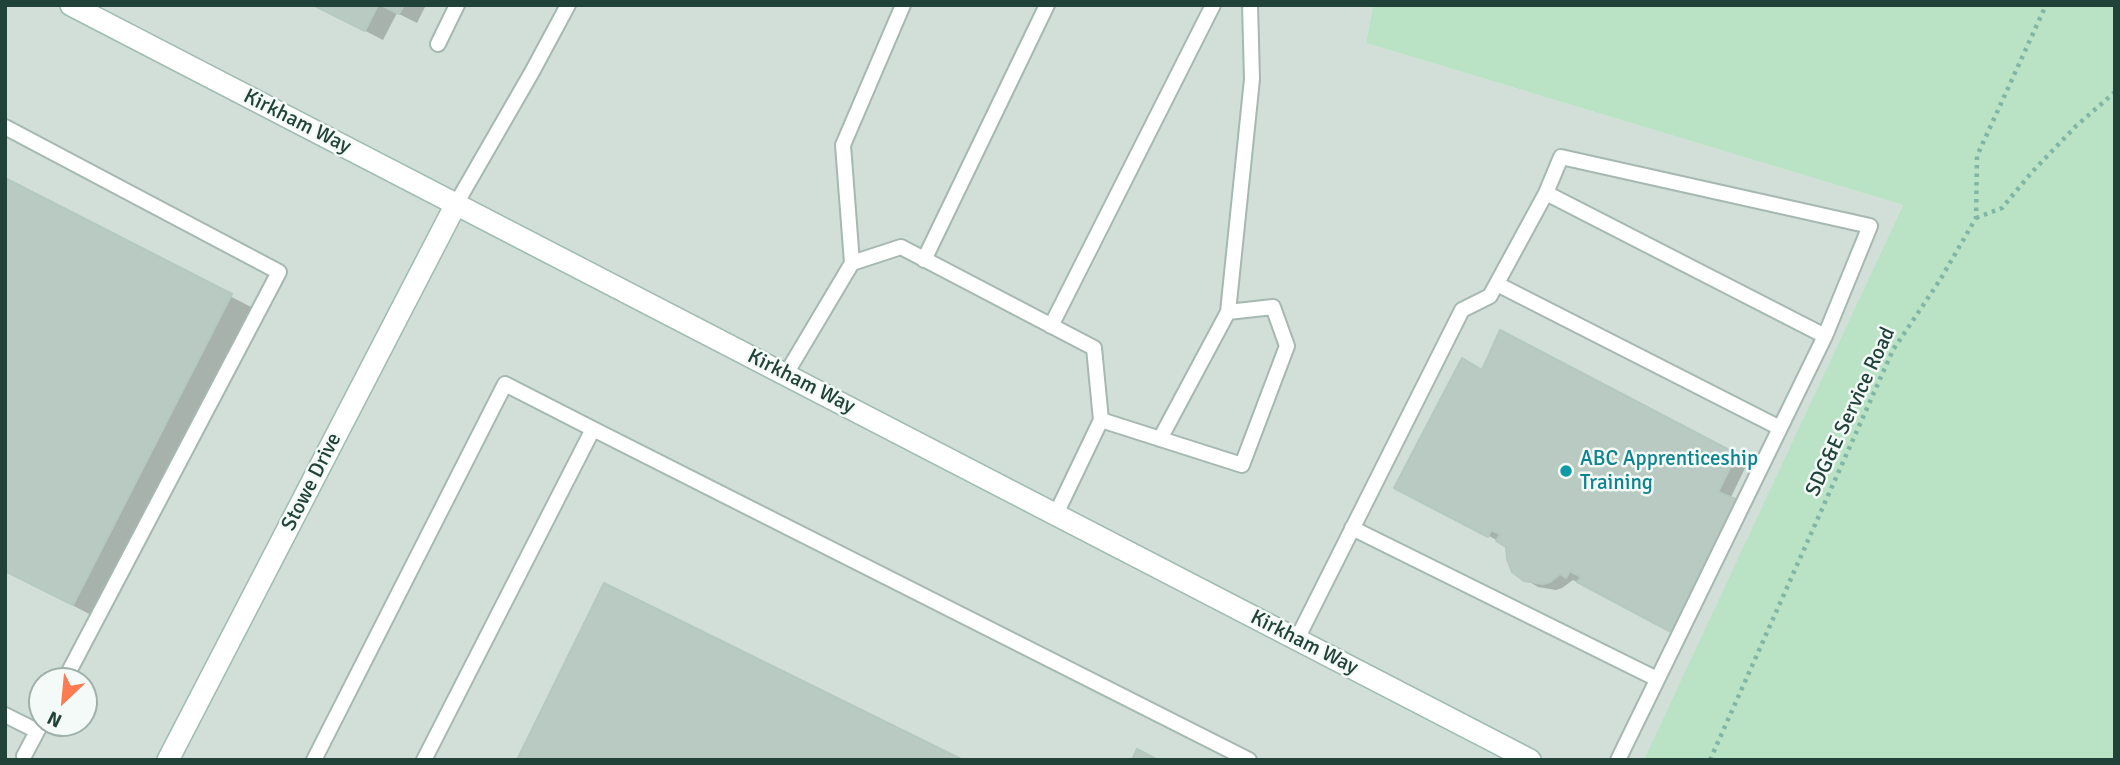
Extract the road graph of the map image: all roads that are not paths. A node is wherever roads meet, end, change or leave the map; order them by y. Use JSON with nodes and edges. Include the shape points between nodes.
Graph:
{"nodes":[{"id":1,"x":71,"y":5,"type":"edge"},
{"id":2,"x":457,"y":5,"type":"edge"},
{"id":3,"x":568,"y":5,"type":"edge"},
{"id":4,"x":903,"y":5,"type":"edge"},
{"id":5,"x":1047,"y":5,"type":"edge"},
{"id":6,"x":1213,"y":5,"type":"edge"},
{"id":7,"x":1250,"y":5,"type":"edge"},
{"id":8,"x":438,"y":44,"type":"dead end"},
{"id":9,"x":5,"y":127,"type":"edge"},
{"id":10,"x":1546,"y":193,"type":"junction"},
{"id":11,"x":456,"y":204,"type":"junction"},
{"id":12,"x":924,"y":260,"type":"junction"},
{"id":13,"x":852,"y":263,"type":"junction"},
{"id":14,"x":1497,"y":284,"type":"junction"},
{"id":15,"x":1227,"y":312,"type":"junction"},
{"id":16,"x":1051,"y":326,"type":"junction"},
{"id":17,"x":1825,"y":335,"type":"junction"},
{"id":18,"x":786,"y":374,"type":"junction"},
{"id":19,"x":1101,"y":420,"type":"junction"},
{"id":20,"x":1780,"y":428,"type":"junction"},
{"id":21,"x":593,"y":429,"type":"junction"},
{"id":22,"x":1160,"y":439,"type":"junction"},
{"id":23,"x":1056,"y":514,"type":"junction"},
{"id":24,"x":1352,"y":528,"type":"junction"},
{"id":25,"x":1297,"y":639,"type":"junction"},
{"id":26,"x":71,"y":667,"type":"edge"},
{"id":27,"x":1657,"y":679,"type":"junction"},
{"id":28,"x":5,"y":715,"type":"edge"},
{"id":29,"x":28,"y":723,"type":"edge"},
{"id":30,"x":35,"y":737,"type":"edge"},
{"id":31,"x":26,"y":758,"type":"edge"},
{"id":32,"x":168,"y":760,"type":"edge"},
{"id":33,"x":314,"y":760,"type":"edge"},
{"id":34,"x":424,"y":760,"type":"edge"},
{"id":35,"x":1249,"y":760,"type":"edge"},
{"id":36,"x":1530,"y":760,"type":"edge"},
{"id":37,"x":1618,"y":760,"type":"edge"}],
"edges":[{"from":1,"to":11,"type":"main road","name":"Kirkham Way"},
{"from":2,"to":8,"type":"lane"},
{"from":3,"to":11,"type":"lane"},
{"from":4,"to":13,"type":"lane","via":[[843,145]]},
{"from":5,"to":12,"type":"lane"},
{"from":6,"to":16,"type":"lane"},
{"from":7,"to":15,"type":"lane","via":[[1252,79]]},
{"from":9,"to":26,"type":"lane","via":[[279,272]]},
{"from":10,"to":14,"type":"lane"},
{"from":10,"to":17,"type":"lane"},
{"from":10,"to":17,"type":"lane","via":[[1561,157],[1870,226]]},
{"from":11,"to":18,"type":"main road","name":"Kirkham Way"},
{"from":11,"to":32,"type":"main road","name":"Stowe Drive"},
{"from":12,"to":13,"type":"lane","via":[[901,247]]},
{"from":12,"to":16,"type":"lane"},
{"from":13,"to":18,"type":"lane"},
{"from":14,"to":20,"type":"lane"},
{"from":14,"to":24,"type":"lane","via":[[1490,296],[1462,310]]},
{"from":15,"to":22,"type":"lane"},
{"from":15,"to":22,"type":"lane","via":[[1273,307],[1287,346],[1242,465]]},
{"from":16,"to":19,"type":"lane","via":[[1094,348]]},
{"from":17,"to":20,"type":"lane"},
{"from":18,"to":23,"type":"main road","name":"Kirkham Way"},
{"from":19,"to":22,"type":"lane"},
{"from":19,"to":23,"type":"lane"},
{"from":20,"to":27,"type":"lane"},
{"from":21,"to":33,"type":"lane","via":[[505,384]]},
{"from":21,"to":34,"type":"lane"},
{"from":21,"to":35,"type":"lane"},
{"from":23,"to":25,"type":"main road","name":"Kirkham Way"},
{"from":24,"to":25,"type":"lane"},
{"from":24,"to":27,"type":"lane"},
{"from":25,"to":36,"type":"main road","name":"Kirkham Way"},
{"from":27,"to":37,"type":"lane"},
{"from":28,"to":29,"type":"lane"},
{"from":30,"to":31,"type":"lane"}]}
